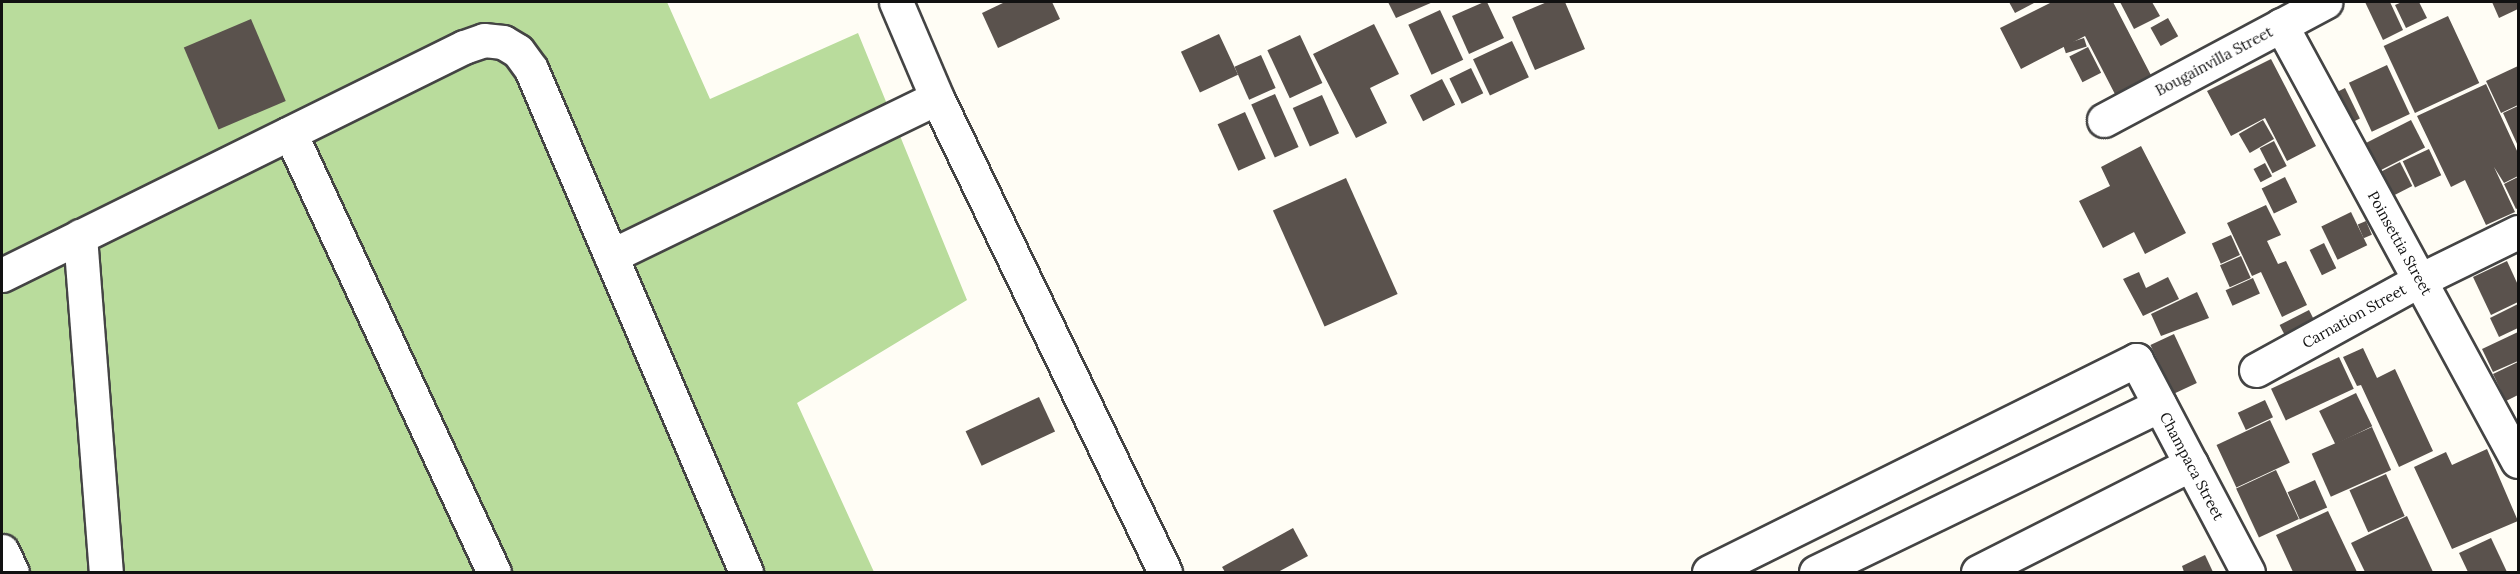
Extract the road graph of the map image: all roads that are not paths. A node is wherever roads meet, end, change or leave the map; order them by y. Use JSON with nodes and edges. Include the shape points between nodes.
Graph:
{"nodes":[{"id":1,"x":896,"y":2,"type":"edge"},
{"id":2,"x":2325,"y":2,"type":"edge"},
{"id":3,"x":2281,"y":25,"type":"junction"},
{"id":4,"x":937,"y":98,"type":"junction"},
{"id":5,"x":2104,"y":120,"type":"dead end"},
{"id":6,"x":290,"y":133,"type":"junction"},
{"id":7,"x":2518,"y":232,"type":"edge"},
{"id":8,"x":80,"y":236,"type":"junction"},
{"id":9,"x":611,"y":256,"type":"junction"},
{"id":10,"x":2,"y":275,"type":"edge"},
{"id":11,"x":2420,"y":280,"type":"junction"},
{"id":12,"x":2256,"y":370,"type":"dead end"},
{"id":13,"x":2160,"y":405,"type":"junction"},
{"id":14,"x":2518,"y":462,"type":"edge"},
{"id":15,"x":2191,"y":464,"type":"junction"},
{"id":16,"x":2,"y":551,"type":"edge"},
{"id":17,"x":12,"y":573,"type":"edge"},
{"id":18,"x":106,"y":573,"type":"edge"},
{"id":19,"x":494,"y":573,"type":"edge"},
{"id":20,"x":746,"y":573,"type":"edge"},
{"id":21,"x":1166,"y":573,"type":"edge"},
{"id":22,"x":1709,"y":573,"type":"edge"},
{"id":23,"x":1816,"y":573,"type":"edge"},
{"id":24,"x":1978,"y":573,"type":"edge"},
{"id":25,"x":2248,"y":573,"type":"edge"}],
"edges":[{"from":1,"to":4,"type":"street"},
{"from":2,"to":3,"type":"street","name":"Bougainvilla Street"},
{"from":3,"to":5,"type":"street","name":"Bougainvilla Street"},
{"from":3,"to":11,"type":"street","name":"Poinsettia Street"},
{"from":4,"to":9,"type":"street"},
{"from":4,"to":21,"type":"street"},
{"from":6,"to":8,"type":"street"},
{"from":6,"to":9,"type":"street","via":[[464,47],[484,40],[503,42],[518,51],[531,69]]},
{"from":6,"to":19,"type":"street"},
{"from":7,"to":11,"type":"street","name":"Carnation Street"},
{"from":8,"to":10,"type":"street"},
{"from":8,"to":18,"type":"street"},
{"from":9,"to":20,"type":"street"},
{"from":11,"to":12,"type":"street","name":"Carnation Street"},
{"from":11,"to":14,"type":"street","name":"Poinsettia Street"},
{"from":13,"to":15,"type":"street","name":"Champaca Street"},
{"from":13,"to":22,"type":"street","name":"Champaca Street","via":[[2136,360]]},
{"from":13,"to":23,"type":"street"},
{"from":15,"to":24,"type":"street"},
{"from":15,"to":25,"type":"street","name":"Champaca Street"},
{"from":16,"to":17,"type":"street"}]}
